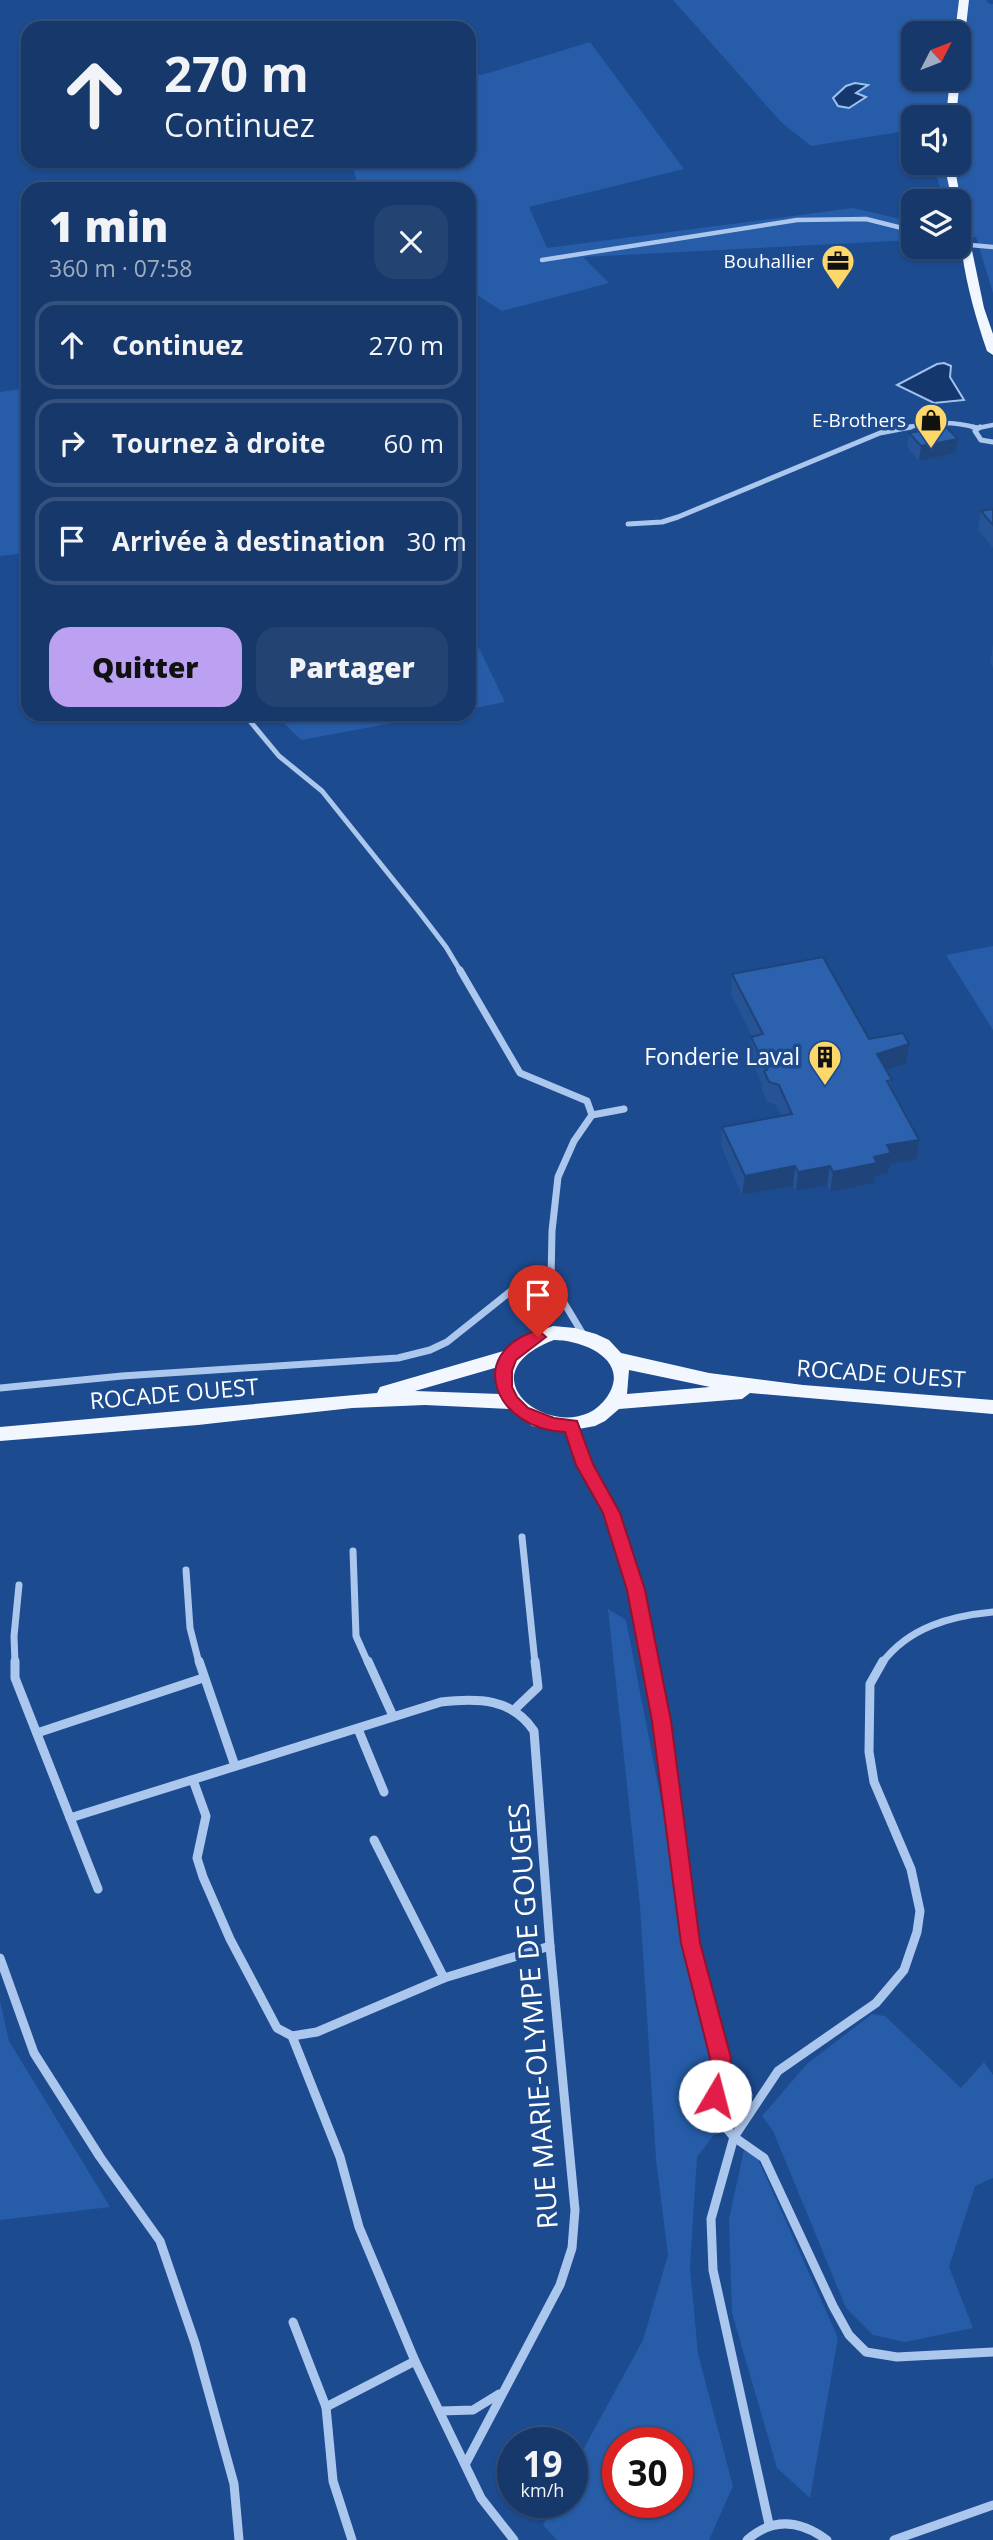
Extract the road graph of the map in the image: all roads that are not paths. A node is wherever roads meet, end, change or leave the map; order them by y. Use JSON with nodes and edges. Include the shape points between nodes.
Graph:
{"nodes":[{"id":1,"x":964,"y":0,"type":"edge"},
{"id":2,"x":962,"y":21,"type":"edge"},
{"id":3,"x":901,"y":228,"type":"edge"},
{"id":4,"x":971,"y":246,"type":"edge"},
{"id":5,"x":993,"y":247,"type":"edge"},
{"id":6,"x":966,"y":259,"type":"edge"},
{"id":7,"x":542,"y":260,"type":"dead end"},
{"id":8,"x":993,"y":351,"type":"edge"},
{"id":9,"x":992,"y":424,"type":"edge"},
{"id":10,"x":977,"y":428,"type":"junction"},
{"id":11,"x":993,"y":442,"type":"edge"},
{"id":12,"x":628,"y":524,"type":"dead end"},
{"id":13,"x":250,"y":721,"type":"edge"},
{"id":14,"x":624,"y":1108,"type":"dead end"},
{"id":15,"x":592,"y":1115,"type":"junction"},
{"id":16,"x":551,"y":1280,"type":"junction"},
{"id":17,"x":584,"y":1336,"type":"junction"},
{"id":18,"x":538,"y":1337,"type":"junction"},
{"id":19,"x":510,"y":1356,"type":"junction"},
{"id":20,"x":616,"y":1359,"type":"junction"},
{"id":21,"x":0,"y":1388,"type":"edge"},
{"id":22,"x":766,"y":1389,"type":"junction"},
{"id":23,"x":352,"y":1401,"type":"junction"},
{"id":24,"x":511,"y":1402,"type":"junction"},
{"id":25,"x":615,"y":1402,"type":"junction"},
{"id":26,"x":993,"y":1407,"type":"edge"},
{"id":27,"x":571,"y":1425,"type":"junction"},
{"id":28,"x":0,"y":1434,"type":"edge"},
{"id":29,"x":522,"y":1537,"type":"dead end"},
{"id":30,"x":353,"y":1551,"type":"dead end"},
{"id":31,"x":186,"y":1570,"type":"dead end"},
{"id":32,"x":19,"y":1585,"type":"dead end"},
{"id":33,"x":993,"y":1612,"type":"edge"},
{"id":34,"x":203,"y":1678,"type":"junction"},
{"id":35,"x":516,"y":1708,"type":"junction"},
{"id":36,"x":393,"y":1716,"type":"junction"},
{"id":37,"x":358,"y":1729,"type":"junction"},
{"id":38,"x":37,"y":1733,"type":"junction"},
{"id":39,"x":235,"y":1766,"type":"junction"},
{"id":40,"x":193,"y":1780,"type":"junction"},
{"id":41,"x":384,"y":1792,"type":"dead end"},
{"id":42,"x":70,"y":1818,"type":"junction"},
{"id":43,"x":374,"y":1840,"type":"dead end"},
{"id":44,"x":99,"y":1889,"type":"dead end"},
{"id":45,"x":550,"y":1946,"type":"junction"},
{"id":46,"x":0,"y":1958,"type":"edge"},
{"id":47,"x":444,"y":1978,"type":"junction"},
{"id":48,"x":292,"y":2036,"type":"junction"},
{"id":49,"x":734,"y":2137,"type":"junction"},
{"id":50,"x":293,"y":2322,"type":"dead end"},
{"id":51,"x":993,"y":2352,"type":"edge"},
{"id":52,"x":415,"y":2361,"type":"junction"},
{"id":53,"x":500,"y":2394,"type":"junction"},
{"id":54,"x":326,"y":2407,"type":"junction"},
{"id":55,"x":441,"y":2411,"type":"junction"},
{"id":56,"x":466,"y":2463,"type":"junction"},
{"id":57,"x":993,"y":2505,"type":"edge"},
{"id":58,"x":769,"y":2524,"type":"junction"},
{"id":59,"x":239,"y":2540,"type":"edge"},
{"id":60,"x":352,"y":2540,"type":"edge"},
{"id":61,"x":514,"y":2540,"type":"edge"},
{"id":62,"x":747,"y":2540,"type":"edge"},
{"id":63,"x":827,"y":2540,"type":"edge"},
{"id":64,"x":894,"y":2540,"type":"edge"}],
"edges":[{"from":1,"to":2,"type":"main road"},
{"from":3,"to":7,"type":"street","via":[[866,219],[797,220]]},
{"from":4,"to":5,"type":"street"},
{"from":6,"to":8,"type":"main road"},
{"from":9,"to":10,"type":"street"},
{"from":10,"to":11,"type":"street","via":[[977,437]]},
{"from":10,"to":12,"type":"street","via":[[934,422],[880,433],[678,517]]},
{"from":13,"to":15,"type":"street","via":[[279,756],[321,791],[440,939],[520,1073],[587,1101]]},
{"from":14,"to":15,"type":"street"},
{"from":15,"to":16,"type":"street","via":[[558,1177]]},
{"from":16,"to":17,"type":"street"},
{"from":16,"to":18,"type":"street"},
{"from":16,"to":21,"type":"street","via":[[516,1287],[447,1342],[398,1358]]},
{"from":17,"to":18,"type":"main road"},
{"from":17,"to":20,"type":"main road"},
{"from":18,"to":19,"type":"main road"},
{"from":19,"to":23,"type":"main road","name":"ROCADE OUEST"},
{"from":19,"to":24,"type":"main road","via":[[503,1371]]},
{"from":20,"to":22,"type":"main road","name":"ROCADE OUEST","via":[[667,1373]]},
{"from":20,"to":25,"type":"main road","via":[[622,1381]]},
{"from":22,"to":25,"type":"main road","name":"ROCADE OUEST"},
{"from":22,"to":26,"type":"main road","name":"ROCADE OUEST"},
{"from":23,"to":24,"type":"main road","name":"ROCADE OUEST"},
{"from":23,"to":28,"type":"main road","name":"ROCADE OUEST"},
{"from":24,"to":27,"type":"main road","via":[[536,1420]]},
{"from":25,"to":27,"type":"main road","via":[[604,1413]]},
{"from":27,"to":49,"type":"street","via":[[585,1465],[611,1513],[636,1590],[662,1721],[690,1943],[720,2058],[716,2110]]},
{"from":29,"to":35,"type":"street","via":[[538,1687]]},
{"from":30,"to":36,"type":"street","via":[[356,1636]]},
{"from":31,"to":34,"type":"street","via":[[190,1628]]},
{"from":32,"to":38,"type":"street","via":[[15,1678]]},
{"from":33,"to":49,"type":"street","via":[[925,1627],[906,1638],[884,1660],[870,1684],[869,1752],[874,1782],[911,1869],[920,1911],[904,1970],[876,2003],[778,2071]]},
{"from":34,"to":38,"type":"street"},
{"from":34,"to":39,"type":"street"},
{"from":35,"to":36,"type":"street","via":[[475,1698]]},
{"from":35,"to":45,"type":"street","name":"RUE MARIE-OLYMPE DE GOUGES","via":[[534,1731]]},
{"from":36,"to":37,"type":"street"},
{"from":37,"to":39,"type":"street"},
{"from":37,"to":41,"type":"street"},
{"from":38,"to":42,"type":"street"},
{"from":39,"to":40,"type":"street"},
{"from":40,"to":42,"type":"street"},
{"from":40,"to":48,"type":"street","via":[[206,1816],[197,1858],[211,1900],[277,2028]]},
{"from":42,"to":44,"type":"street"},
{"from":43,"to":47,"type":"street"},
{"from":45,"to":47,"type":"street"},
{"from":45,"to":53,"type":"street","name":"RUE MARIE-OLYMPE DE GOUGES","via":[[575,2210],[572,2248],[538,2330]]},
{"from":46,"to":59,"type":"street","via":[[34,2053],[160,2241],[195,2343],[234,2484]]},
{"from":47,"to":48,"type":"street","via":[[317,2032]]},
{"from":48,"to":52,"type":"street","via":[[340,2157],[359,2227]]},
{"from":49,"to":51,"type":"street","via":[[764,2158],[833,2305],[849,2335],[866,2352],[897,2357]]},
{"from":49,"to":58,"type":"street","via":[[711,2219],[713,2270]]},
{"from":50,"to":54,"type":"street"},
{"from":52,"to":54,"type":"street"},
{"from":52,"to":55,"type":"street"},
{"from":53,"to":55,"type":"street","via":[[473,2410]]},
{"from":53,"to":56,"type":"street","name":"RUE MARIE-OLYMPE DE GOUGES"},
{"from":54,"to":60,"type":"street","via":[[332,2481]]},
{"from":55,"to":56,"type":"street"},
{"from":56,"to":61,"type":"street","via":[[481,2498]]},
{"from":57,"to":64,"type":"street"},
{"from":58,"to":62,"type":"street"},
{"from":58,"to":63,"type":"street","via":[[802,2524]]}]}
